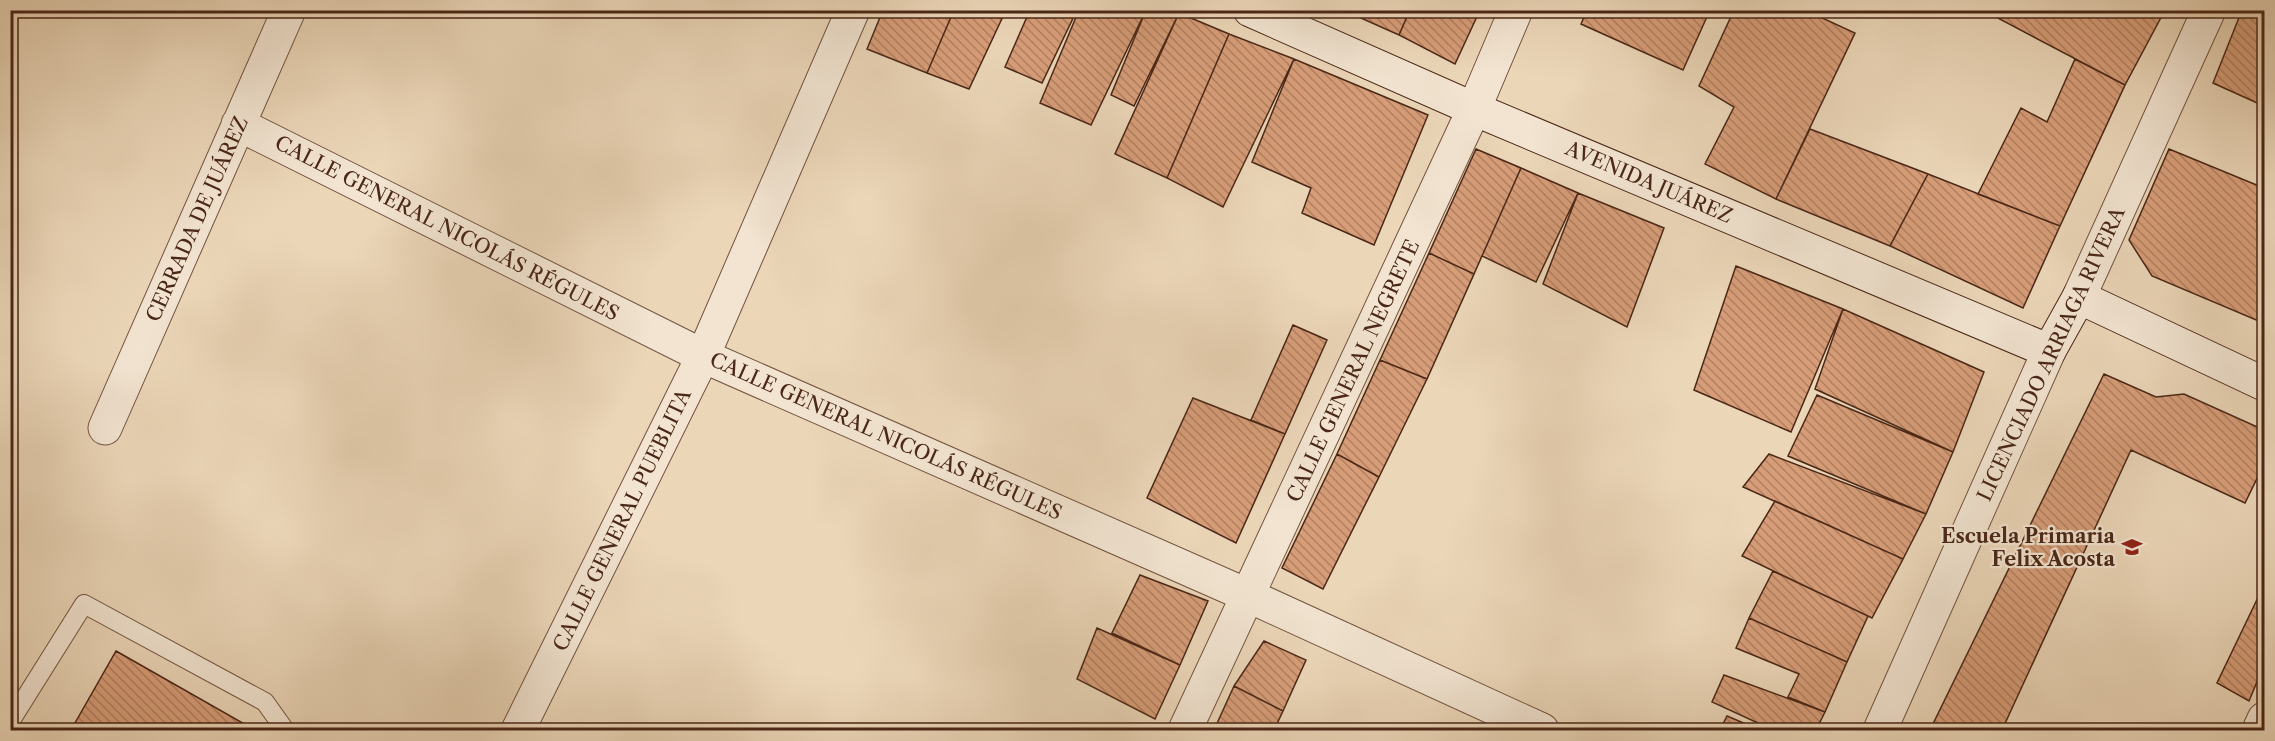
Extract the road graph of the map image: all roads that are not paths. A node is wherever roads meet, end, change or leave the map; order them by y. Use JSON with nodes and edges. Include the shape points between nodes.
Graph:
{"nodes":[{"id":1,"x":289,"y":10,"type":"edge"},
{"id":2,"x":853,"y":10,"type":"edge"},
{"id":3,"x":1250,"y":10,"type":"edge"},
{"id":4,"x":1516,"y":10,"type":"edge"},
{"id":5,"x":2208,"y":10,"type":"edge"},
{"id":6,"x":1474,"y":109,"type":"junction"},
{"id":7,"x":238,"y":124,"type":"junction"},
{"id":8,"x":2079,"y":297,"type":"junction"},
{"id":9,"x":2049,"y":351,"type":"junction"},
{"id":10,"x":703,"y":356,"type":"junction"},
{"id":11,"x":2265,"y":384,"type":"edge"},
{"id":12,"x":105,"y":428,"type":"dead end"},
{"id":13,"x":1249,"y":596,"type":"junction"},
{"id":14,"x":2265,"y":719,"type":"edge"},
{"id":15,"x":10,"y":722,"type":"edge"},
{"id":16,"x":285,"y":730,"type":"edge"},
{"id":17,"x":518,"y":730,"type":"edge"},
{"id":18,"x":1185,"y":730,"type":"edge"},
{"id":19,"x":1542,"y":730,"type":"edge"},
{"id":20,"x":1880,"y":730,"type":"edge"},
{"id":21,"x":2259,"y":730,"type":"edge"}],
"edges":[{"from":1,"to":7,"type":"street","name":"CERRADA DE JUÁREZ"},
{"from":2,"to":10,"type":"street","name":"CALLE GENERAL PUEBLITA"},
{"from":3,"to":6,"type":"street","name":"AVENIDA JUÁREZ"},
{"from":4,"to":6,"type":"street","name":"CALLE GENERAL NEGRETE"},
{"from":5,"to":8,"type":"street","name":"LICENCIADO ARRIAGA RIVERA"},
{"from":6,"to":9,"type":"street","name":"AVENIDA JUÁREZ"},
{"from":6,"to":13,"type":"street","name":"CALLE GENERAL NEGRETE"},
{"from":7,"to":10,"type":"street","name":"CALLE GENERAL NICOLÁS RÉGULES"},
{"from":7,"to":12,"type":"street","name":"CERRADA DE JUÁREZ"},
{"from":8,"to":9,"type":"street","name":"LICENCIADO ARRIAGA RIVERA"},
{"from":8,"to":11,"type":"street"},
{"from":9,"to":20,"type":"street","name":"LICENCIADO ARRIAGA RIVERA"},
{"from":10,"to":13,"type":"street","name":"CALLE GENERAL NICOLÁS RÉGULES"},
{"from":10,"to":17,"type":"street","name":"CALLE GENERAL PUEBLITA"},
{"from":13,"to":18,"type":"street","name":"CALLE GENERAL NEGRETE"},
{"from":13,"to":19,"type":"street","name":"CALLE GENERAL NICOLÁS RÉGULES"},
{"from":14,"to":21,"type":"street"},
{"from":15,"to":16,"type":"lane","via":[[84,604],[265,702]]}]}
